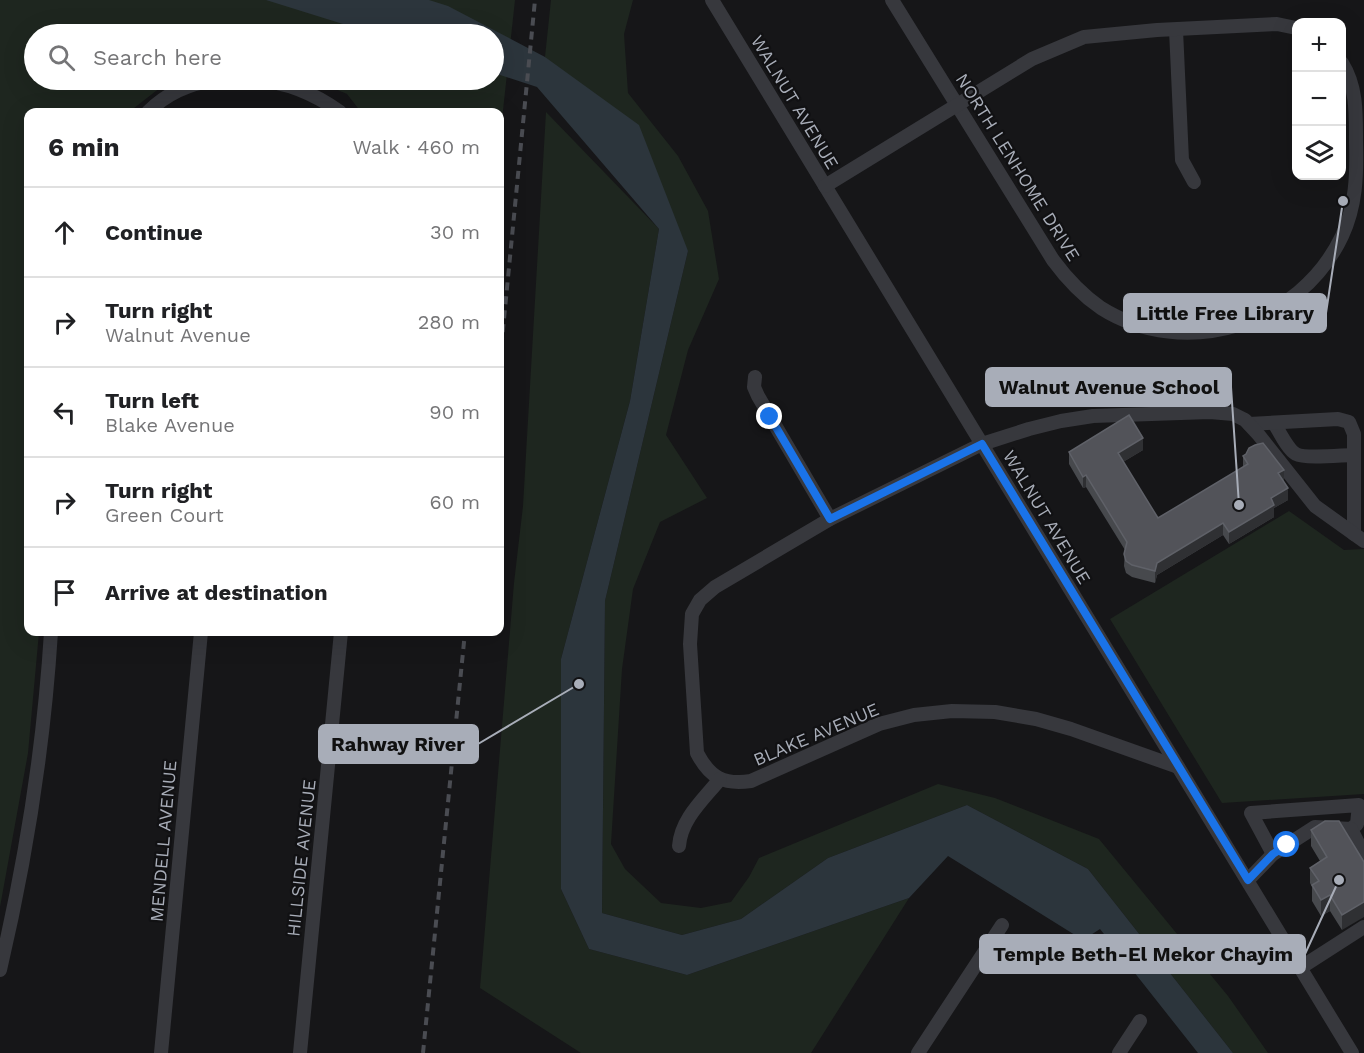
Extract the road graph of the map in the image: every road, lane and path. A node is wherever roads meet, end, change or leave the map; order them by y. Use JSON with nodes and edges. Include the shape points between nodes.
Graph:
{"nodes":[{"id":1,"x":712,"y":0,"type":"edge"},
{"id":2,"x":892,"y":0,"type":"edge"},
{"id":3,"x":1292,"y":27,"type":"edge"},
{"id":4,"x":1176,"y":30,"type":"junction"},
{"id":5,"x":1346,"y":72,"type":"edge"},
{"id":6,"x":179,"y":90,"type":"edge"},
{"id":7,"x":302,"y":90,"type":"edge"},
{"id":8,"x":957,"y":106,"type":"junction"},
{"id":9,"x":153,"y":108,"type":"edge"},
{"id":10,"x":334,"y":108,"type":"edge"},
{"id":11,"x":1360,"y":119,"type":"edge"},
{"id":12,"x":1194,"y":182,"type":"dead end"},
{"id":13,"x":825,"y":186,"type":"junction"},
{"id":14,"x":755,"y":377,"type":"dead end"},
{"id":15,"x":1274,"y":423,"type":"junction"},
{"id":16,"x":1249,"y":424,"type":"junction"},
{"id":17,"x":982,"y":444,"type":"junction"},
{"id":18,"x":1354,"y":455,"type":"junction"},
{"id":19,"x":830,"y":519,"type":"junction"},
{"id":20,"x":1359,"y":538,"type":"edge"},
{"id":21,"x":51,"y":636,"type":"edge"},
{"id":22,"x":201,"y":636,"type":"edge"},
{"id":23,"x":341,"y":636,"type":"edge"},
{"id":24,"x":1178,"y":767,"type":"junction"},
{"id":25,"x":720,"y":779,"type":"junction"},
{"id":26,"x":1351,"y":829,"type":"junction"},
{"id":27,"x":679,"y":846,"type":"dead end"},
{"id":28,"x":1273,"y":854,"type":"junction"},
{"id":29,"x":1364,"y":855,"type":"edge"},
{"id":30,"x":1248,"y":880,"type":"junction"},
{"id":31,"x":1002,"y":925,"type":"dead end"},
{"id":32,"x":1364,"y":927,"type":"edge"},
{"id":33,"x":1300,"y":968,"type":"junction"},
{"id":34,"x":0,"y":970,"type":"edge"},
{"id":35,"x":1140,"y":1021,"type":"dead end"},
{"id":36,"x":161,"y":1053,"type":"edge"},
{"id":37,"x":300,"y":1053,"type":"edge"},
{"id":38,"x":918,"y":1053,"type":"edge"},
{"id":39,"x":1119,"y":1053,"type":"edge"},
{"id":40,"x":1352,"y":1053,"type":"edge"}],
"edges":[{"from":1,"to":13,"type":"street","name":"WALNUT AVENUE"},
{"from":2,"to":8,"type":"street","name":"NORTH LENHOME DRIVE"},
{"from":3,"to":4,"type":"street","via":[[1277,24]]},
{"from":4,"to":8,"type":"street","via":[[1084,36],[1032,59]]},
{"from":4,"to":12,"type":"street","via":[[1182,160]]},
{"from":5,"to":11,"type":"street","name":"NORTH LENHOME DRIVE"},
{"from":6,"to":9,"type":"street"},
{"from":7,"to":10,"type":"street"},
{"from":8,"to":11,"type":"street","name":"NORTH LENHOME DRIVE","via":[[1053,260],[1075,287],[1102,308],[1133,323],[1183,333],[1234,328],[1266,315],[1303,290],[1325,264],[1342,235],[1353,203]]},
{"from":8,"to":13,"type":"street"},
{"from":13,"to":17,"type":"street","name":"WALNUT AVENUE"},
{"from":14,"to":19,"type":"street","via":[[758,396]]},
{"from":15,"to":16,"type":"street"},
{"from":15,"to":18,"type":"street","via":[[1296,454]]},
{"from":15,"to":18,"type":"street","via":[[1338,419],[1349,422],[1354,434]]},
{"from":16,"to":17,"type":"street","via":[[1233,414],[1218,413],[1093,416],[1029,429]]},
{"from":16,"to":20,"type":"street","via":[[1308,500]]},
{"from":17,"to":19,"type":"street"},
{"from":17,"to":24,"type":"street","name":"WALNUT AVENUE"},
{"from":18,"to":20,"type":"street"},
{"from":19,"to":25,"type":"street","via":[[716,587],[700,600],[692,614],[690,644],[697,753],[709,772]]},
{"from":21,"to":34,"type":"street","via":[[37,774]]},
{"from":22,"to":36,"type":"street","name":"MENDELL AVENUE"},
{"from":23,"to":37,"type":"street","name":"HILLSIDE AVENUE"},
{"from":24,"to":25,"type":"street","name":"BLAKE AVENUE","via":[[1036,719],[952,711],[879,724],[751,781]]},
{"from":24,"to":30,"type":"street","name":"WALNUT AVENUE"},
{"from":25,"to":27,"type":"street","via":[[686,821]]},
{"from":26,"to":28,"type":"street","via":[[1315,827]]},
{"from":26,"to":28,"type":"street","via":[[1357,824],[1359,805],[1251,813]]},
{"from":26,"to":29,"type":"street"},
{"from":28,"to":30,"type":"street"},
{"from":30,"to":33,"type":"street","name":"WALNUT AVENUE"},
{"from":31,"to":38,"type":"street"},
{"from":32,"to":33,"type":"street"},
{"from":33,"to":40,"type":"street","name":"WALNUT AVENUE"},
{"from":35,"to":39,"type":"street"}]}
